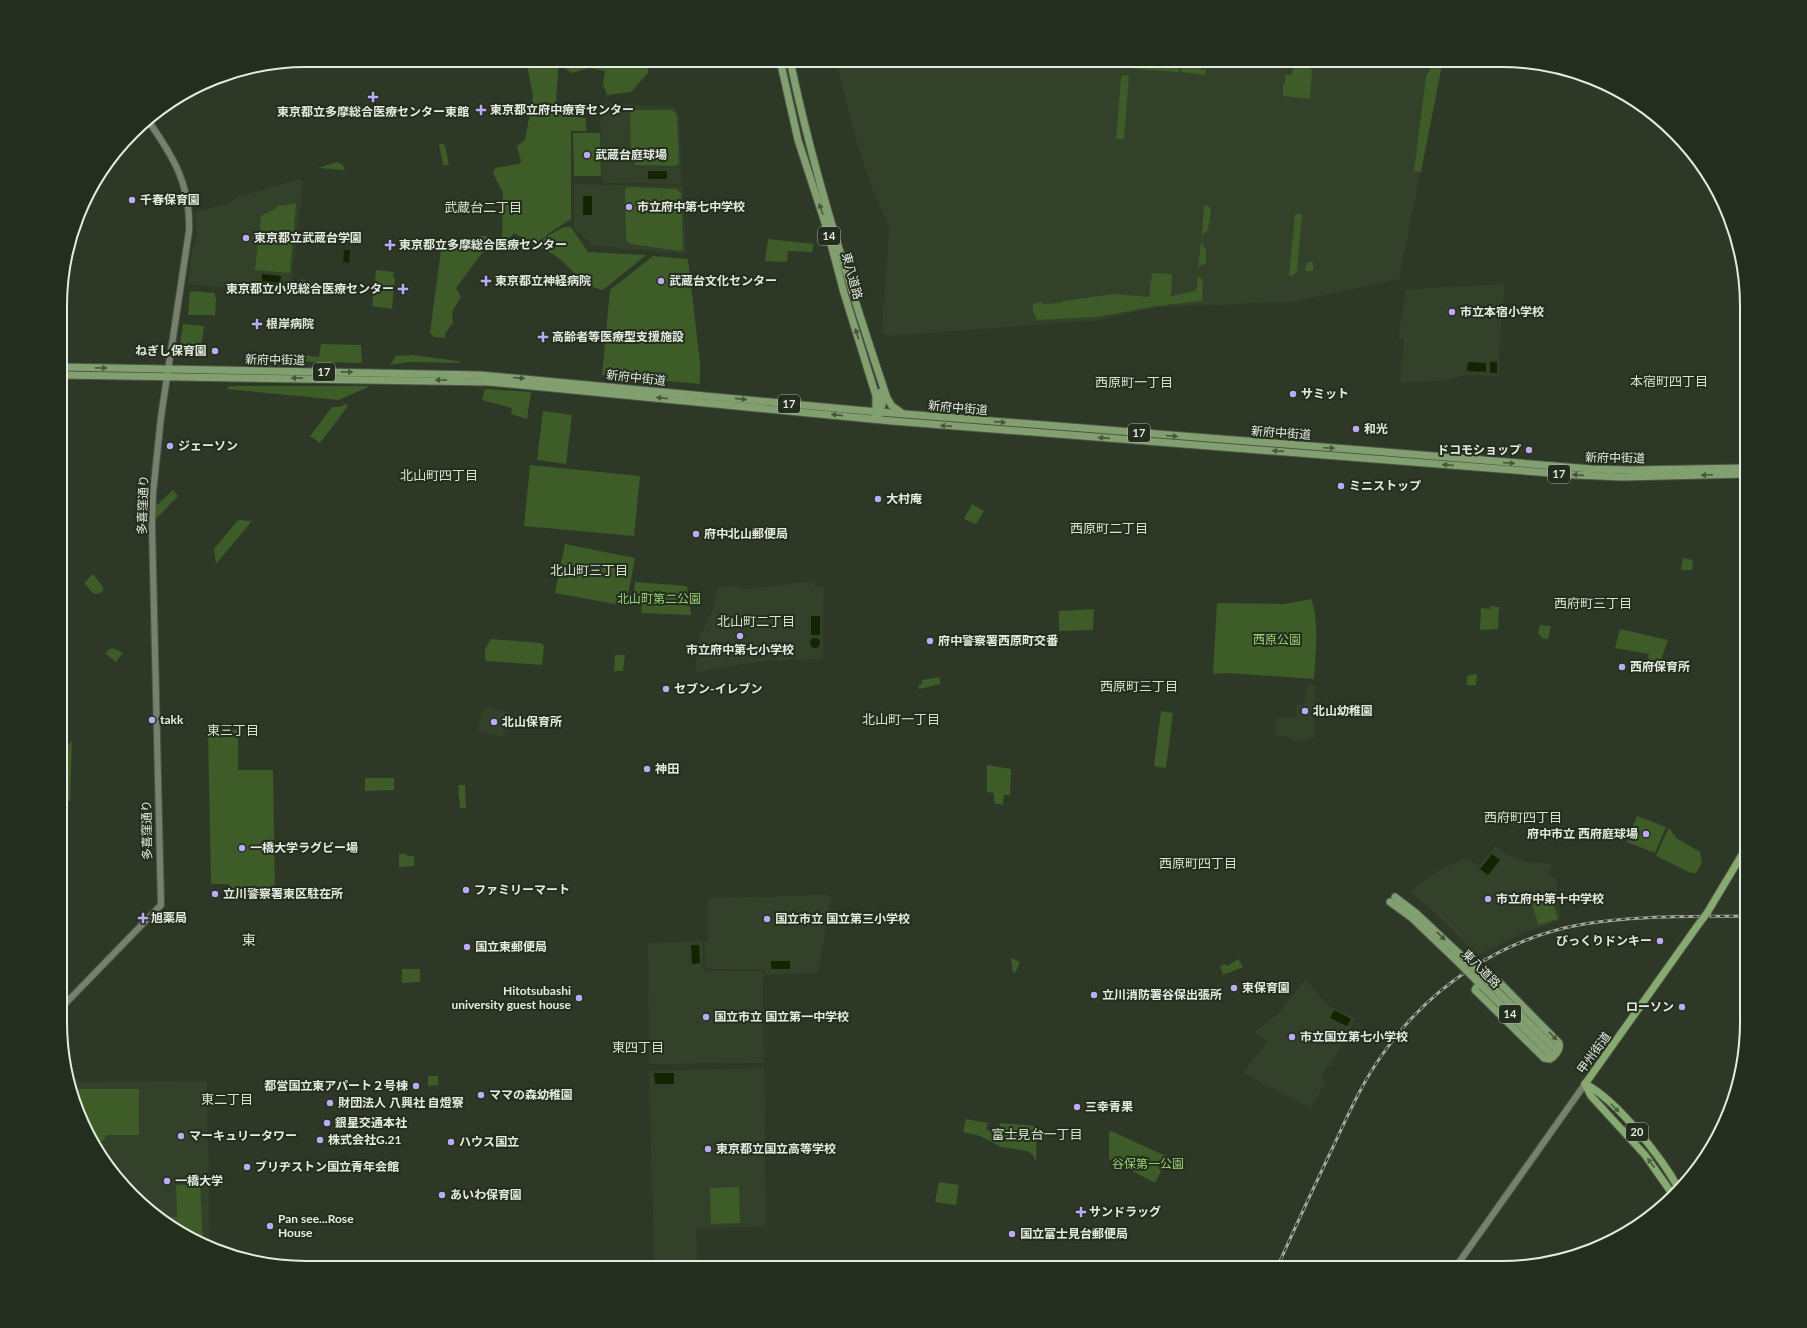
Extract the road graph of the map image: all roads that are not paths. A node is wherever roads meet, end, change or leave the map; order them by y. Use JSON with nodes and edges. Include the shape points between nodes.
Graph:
{"nodes":[{"id":1,"x":782,"y":67,"type":"edge"},
{"id":2,"x":790,"y":67,"type":"edge"},
{"id":3,"x":791,"y":67,"type":"edge"},
{"id":4,"x":790,"y":105,"type":"junction"},
{"id":5,"x":150,"y":124,"type":"edge"},
{"id":6,"x":807,"y":134,"type":"junction"},
{"id":7,"x":811,"y":180,"type":"junction"},
{"id":8,"x":868,"y":342,"type":"junction"},
{"id":9,"x":67,"y":367,"type":"edge"},
{"id":10,"x":167,"y":373,"type":"junction"},
{"id":11,"x":67,"y":375,"type":"edge"},
{"id":12,"x":906,"y":414,"type":"junction"},
{"id":13,"x":878,"y":415,"type":"junction"},
{"id":14,"x":1053,"y":426,"type":"junction"},
{"id":15,"x":1127,"y":432,"type":"junction"},
{"id":16,"x":1080,"y":436,"type":"junction"},
{"id":17,"x":1155,"y":442,"type":"junction"},
{"id":18,"x":1740,"y":468,"type":"edge"},
{"id":19,"x":1740,"y":474,"type":"edge"},
{"id":20,"x":1740,"y":858,"type":"edge"},
{"id":21,"x":1392,"y":900,"type":"dead end"},
{"id":22,"x":1492,"y":977,"type":"dead end"},
{"id":23,"x":1476,"y":989,"type":"dead end"},
{"id":24,"x":67,"y":1002,"type":"edge"},
{"id":25,"x":1555,"y":1054,"type":"junction"},
{"id":26,"x":1585,"y":1084,"type":"junction"},
{"id":27,"x":1677,"y":1184,"type":"edge"},
{"id":28,"x":1670,"y":1191,"type":"edge"},
{"id":29,"x":1460,"y":1261,"type":"edge"}],
"edges":[{"from":1,"to":4,"type":"main road","name":"東八道路","number":"14"},
{"from":2,"to":4,"type":"main road","via":[[795,107],[792,108]]},
{"from":3,"to":6,"type":"main road","name":"東八道路","number":"14"},
{"from":4,"to":7,"type":"main road","name":"東八道路","number":"14"},
{"from":5,"to":10,"type":"main road","name":"多喜窪通り","via":[[179,169],[189,212],[189,231]]},
{"from":6,"to":7,"type":"main road","via":[[803,131],[800,134]]},
{"from":6,"to":8,"type":"main road","name":"東八道路","number":"14"},
{"from":13,"to":7,"type":"main road","name":"東八道路","number":"14","one_way":true,"via":[[876,396]]},
{"from":8,"to":12,"type":"main road","name":"東八道路","number":"14","via":[[888,400],[896,410]]},
{"from":8,"to":13,"type":"main road","name":"東八道路","number":"14","via":[[883,399]]},
{"from":9,"to":10,"type":"main road","name":"新府中街道","number":"17","one_way":true},
{"from":10,"to":11,"type":"main road","name":"新府中街道","number":"17"},
{"from":13,"to":10,"type":"main road","name":"新府中街道","number":"17","one_way":true,"via":[[485,382]]},
{"from":10,"to":13,"type":"main road","name":"新府中街道","number":"17","one_way":true,"via":[[480,375]]},
{"from":10,"to":24,"type":"main road","name":"多喜窪通り","via":[[152,519],[161,905]]},
{"from":12,"to":13,"type":"main road","name":"新府中街道","number":"17"},
{"from":12,"to":14,"type":"main road","name":"新府中街道","number":"17","one_way":true},
{"from":16,"to":13,"type":"main road","name":"新府中街道","number":"17","one_way":true},
{"from":14,"to":15,"type":"main road","name":"新府中街道","number":"17"},
{"from":14,"to":16,"type":"main road","via":[[1086,433]]},
{"from":15,"to":17,"type":"main road","via":[[1120,435]]},
{"from":15,"to":18,"type":"main road","name":"新府中街道","number":"17","one_way":true,"via":[[1592,469]]},
{"from":17,"to":16,"type":"main road","name":"新府中街道","number":"17","one_way":true},
{"from":19,"to":17,"type":"main road","name":"新府中街道","number":"17","one_way":true,"via":[[1599,476]]},
{"from":20,"to":26,"type":"highway","name":"甲州街道","bridge":true,"via":[[1707,913]]},
{"from":21,"to":25,"type":"main road","name":"東八道路","number":"14","bridge":true,"via":[[1416,913]]},
{"from":22,"to":25,"type":"main road","one_way":true,"via":[[1559,1043]]},
{"from":23,"to":25,"type":"main road","via":[[1544,1058],[1550,1059]]},
{"from":26,"to":27,"type":"highway","number":"20","one_way":true,"via":[[1596,1089],[1633,1127]]},
{"from":28,"to":26,"type":"highway","number":"20","one_way":true,"via":[[1646,1155],[1591,1096]]},
{"from":26,"to":29,"type":"main road","name":"甲州街道"}]}
